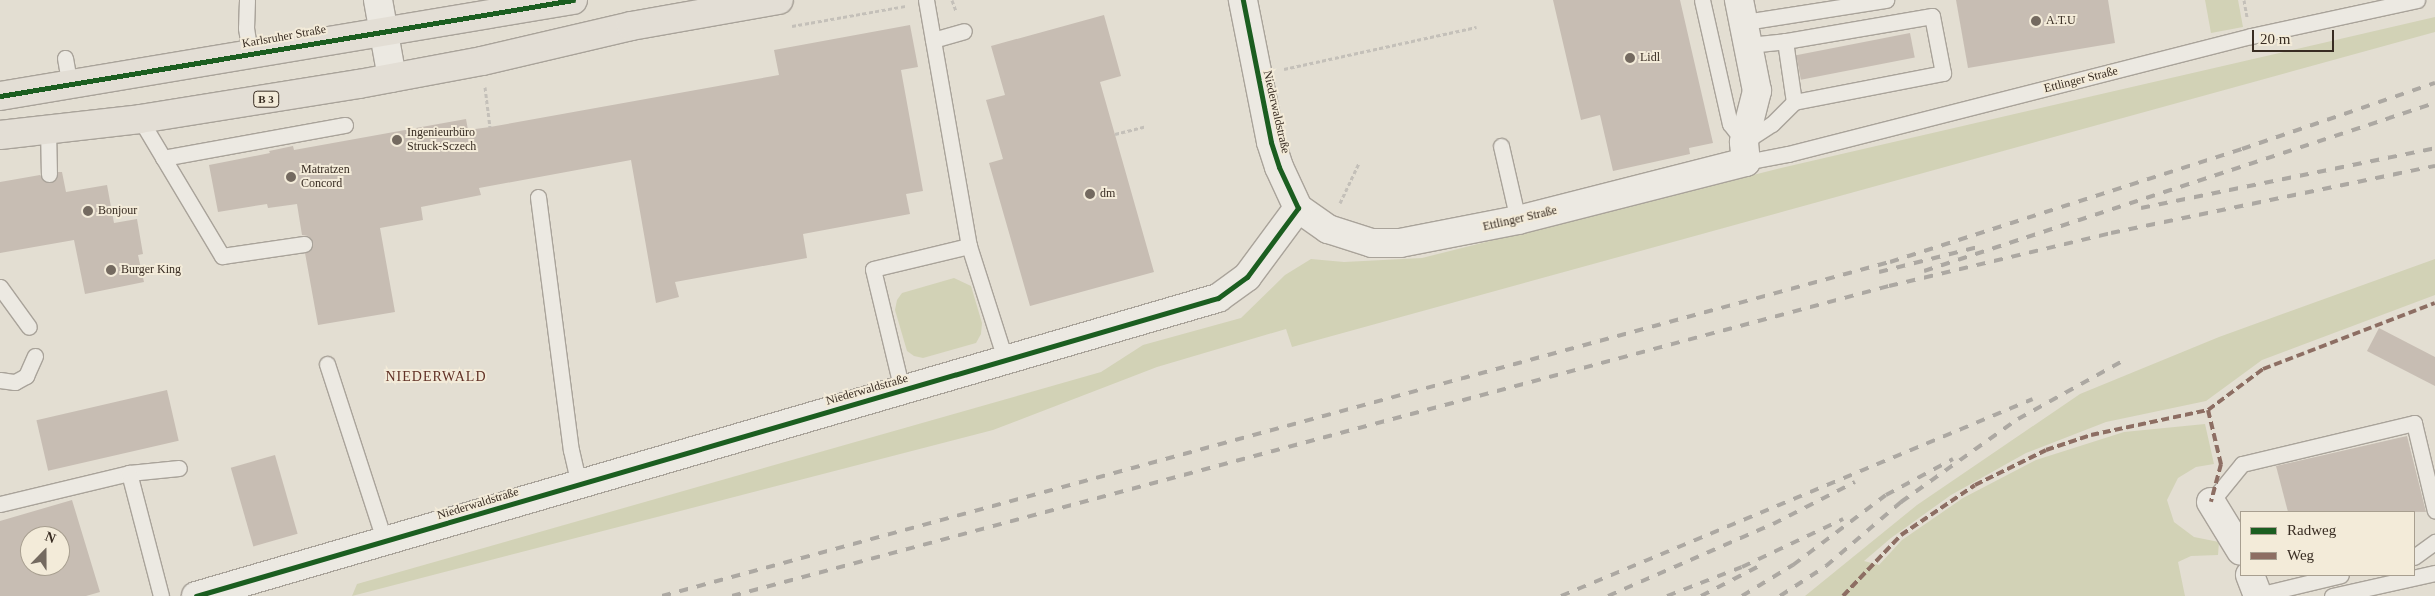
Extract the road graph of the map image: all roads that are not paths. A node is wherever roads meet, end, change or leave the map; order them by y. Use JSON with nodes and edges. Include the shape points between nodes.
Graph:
{"nodes":[{"id":1,"x":247,"y":0,"type":"edge"},
{"id":2,"x":378,"y":0,"type":"edge"},
{"id":3,"x":573,"y":0,"type":"edge"},
{"id":4,"x":779,"y":0,"type":"edge"},
{"id":5,"x":926,"y":0,"type":"edge"},
{"id":6,"x":1244,"y":0,"type":"edge"},
{"id":7,"x":1702,"y":0,"type":"edge"},
{"id":8,"x":1886,"y":0,"type":"edge"},
{"id":9,"x":2417,"y":0,"type":"edge"},
{"id":10,"x":1744,"y":22,"type":"edge"},
{"id":11,"x":383,"y":30,"type":"junction"},
{"id":12,"x":964,"y":32,"type":"dead end"},
{"id":13,"x":933,"y":40,"type":"junction"},
{"id":14,"x":1785,"y":40,"type":"junction"},
{"id":15,"x":250,"y":53,"type":"junction"},
{"id":16,"x":66,"y":58,"type":"dead end"},
{"id":17,"x":392,"y":78,"type":"junction"},
{"id":18,"x":70,"y":85,"type":"junction"},
{"id":19,"x":0,"y":96,"type":"edge"},
{"id":20,"x":1794,"y":102,"type":"junction"},
{"id":21,"x":140,"y":119,"type":"junction"},
{"id":22,"x":345,"y":125,"type":"dead end"},
{"id":23,"x":48,"y":128,"type":"junction"},
{"id":24,"x":0,"y":135,"type":"edge"},
{"id":25,"x":1501,"y":146,"type":"dead end"},
{"id":26,"x":1745,"y":152,"type":"junction"},
{"id":27,"x":163,"y":158,"type":"junction"},
{"id":28,"x":49,"y":174,"type":"dead end"},
{"id":29,"x":538,"y":197,"type":"dead end"},
{"id":30,"x":1298,"y":208,"type":"junction"},
{"id":31,"x":1518,"y":220,"type":"junction"},
{"id":32,"x":304,"y":244,"type":"dead end"},
{"id":33,"x":969,"y":246,"type":"junction"},
{"id":34,"x":0,"y":287,"type":"edge"},
{"id":35,"x":29,"y":327,"type":"dead end"},
{"id":36,"x":35,"y":356,"type":"dead end"},
{"id":37,"x":1005,"y":359,"type":"junction"},
{"id":38,"x":327,"y":364,"type":"dead end"},
{"id":39,"x":0,"y":380,"type":"edge"},
{"id":40,"x":902,"y":390,"type":"junction"},
{"id":41,"x":179,"y":468,"type":"dead end"},
{"id":42,"x":129,"y":473,"type":"junction"},
{"id":43,"x":579,"y":484,"type":"junction"},
{"id":44,"x":2211,"y":502,"type":"joint"},
{"id":45,"x":0,"y":504,"type":"edge"},
{"id":46,"x":2435,"y":511,"type":"edge"},
{"id":47,"x":385,"y":542,"type":"junction"},
{"id":48,"x":2435,"y":542,"type":"edge"},
{"id":49,"x":2240,"y":549,"type":"edge"},
{"id":50,"x":2415,"y":556,"type":"edge"},
{"id":51,"x":2435,"y":573,"type":"edge"},
{"id":52,"x":2250,"y":576,"type":"edge"},
{"id":53,"x":2337,"y":576,"type":"edge"},
{"id":54,"x":161,"y":596,"type":"edge"},
{"id":55,"x":196,"y":596,"type":"edge"},
{"id":56,"x":2258,"y":596,"type":"edge"},
{"id":57,"x":2332,"y":596,"type":"edge"}],
"edges":[{"from":1,"to":15,"type":"lane","via":[[246,28]]},
{"from":2,"to":11,"type":"street"},
{"from":3,"to":11,"type":"main road","name":"Karlsruher Straße"},
{"from":4,"to":17,"type":"main road","number":"B 3","via":[[631,26],[482,62]]},
{"from":5,"to":13,"type":"lane"},
{"from":6,"to":30,"type":"street","name":"Niederwaldstraße","via":[[1279,167]]},
{"from":7,"to":26,"type":"lane","via":[[1730,124]]},
{"from":8,"to":10,"type":"lane"},
{"from":9,"to":26,"type":"lane","name":"Ettlinger Straße","via":[[2251,36],[1788,154]]},
{"from":10,"to":14,"type":"lane"},
{"from":10,"to":26,"type":"street","via":[[1757,91]]},
{"from":11,"to":15,"type":"main road","name":"Karlsruher Straße"},
{"from":11,"to":17,"type":"street"},
{"from":12,"to":13,"type":"lane"},
{"from":13,"to":33,"type":"lane"},
{"from":14,"to":20,"type":"lane"},
{"from":14,"to":20,"type":"lane","via":[[1932,16],[1943,73]]},
{"from":15,"to":18,"type":"main road","name":"Karlsruher Straße"},
{"from":16,"to":18,"type":"lane"},
{"from":17,"to":21,"type":"main road","number":"B 3"},
{"from":18,"to":19,"type":"main road","name":"Karlsruher Straße"},
{"from":20,"to":26,"type":"lane"},
{"from":21,"to":23,"type":"main road","number":"B 3"},
{"from":21,"to":27,"type":"lane"},
{"from":22,"to":27,"type":"lane"},
{"from":23,"to":24,"type":"main road","number":"B 3"},
{"from":23,"to":28,"type":"lane"},
{"from":25,"to":31,"type":"lane"},
{"from":26,"to":31,"type":"street","name":"Ettlinger Straße"},
{"from":27,"to":32,"type":"lane","via":[[222,256]]},
{"from":29,"to":43,"type":"lane","via":[[571,450]]},
{"from":30,"to":31,"type":"street","name":"Ettlinger Straße","via":[[1328,228],[1372,243],[1400,243]]},
{"from":30,"to":37,"type":"street","name":"Niederwaldstraße","via":[[1247,277],[1218,298]]},
{"from":33,"to":37,"type":"lane"},
{"from":33,"to":40,"type":"lane","via":[[873,269]]},
{"from":34,"to":35,"type":"lane"},
{"from":36,"to":39,"type":"lane","via":[[26,376],[15,382]]},
{"from":37,"to":40,"type":"street","name":"Niederwaldstraße"},
{"from":38,"to":47,"type":"lane"},
{"from":40,"to":43,"type":"street","name":"Niederwaldstraße"},
{"from":41,"to":42,"type":"lane"},
{"from":42,"to":45,"type":"lane"},
{"from":42,"to":54,"type":"lane"},
{"from":43,"to":47,"type":"street","name":"Niederwaldstraße"},
{"from":44,"to":46,"type":"lane","via":[[2242,464],[2414,423]]},
{"from":44,"to":49,"type":"street"},
{"from":47,"to":55,"type":"street","name":"Niederwaldstraße"},
{"from":48,"to":50,"type":"lane"},
{"from":51,"to":57,"type":"lane"},
{"from":52,"to":56,"type":"street"},
{"from":53,"to":56,"type":"lane"}]}
